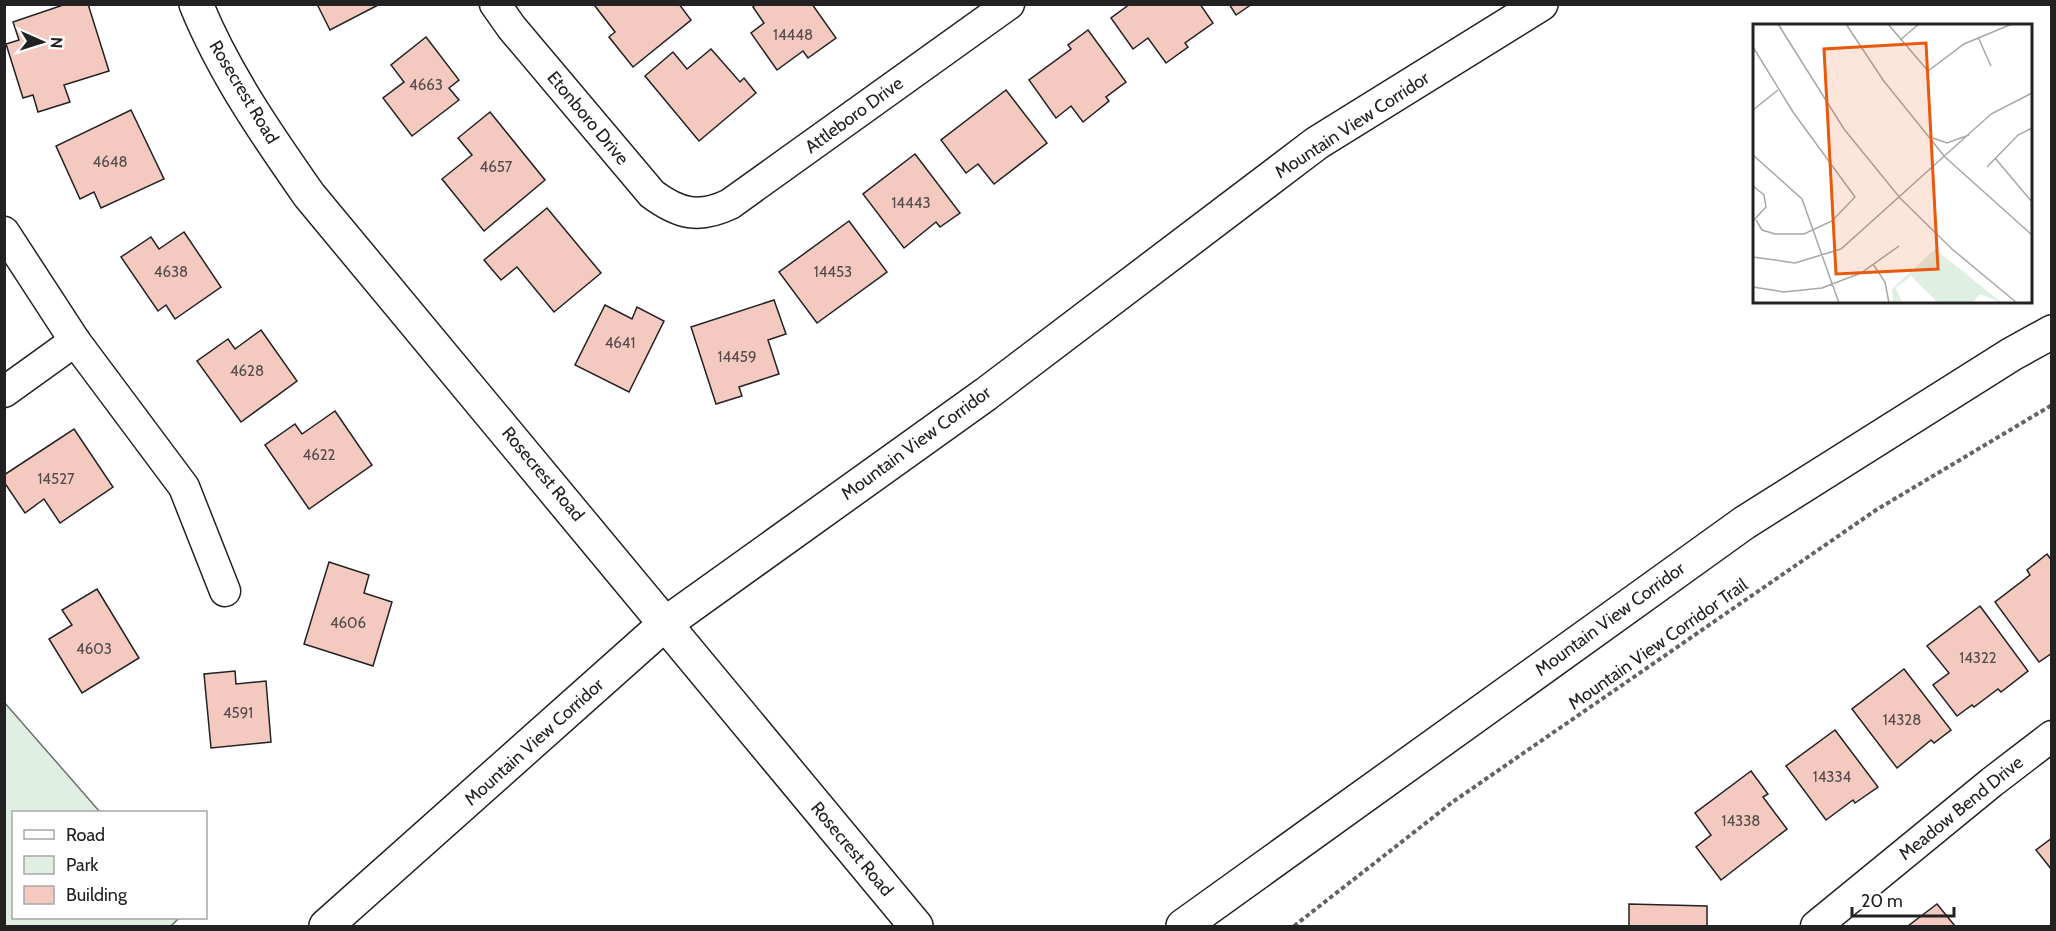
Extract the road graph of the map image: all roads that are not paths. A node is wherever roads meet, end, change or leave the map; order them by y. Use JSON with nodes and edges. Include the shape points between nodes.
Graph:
{"nodes":[{"id":1,"x":196,"y":4,"type":"edge"},
{"id":2,"x":495,"y":4,"type":"edge"},
{"id":3,"x":1010,"y":4,"type":"edge"},
{"id":4,"x":1541,"y":4,"type":"edge"},
{"id":5,"x":694,"y":213,"type":"joint"},
{"id":6,"x":4,"y":232,"type":"edge"},
{"id":7,"x":2052,"y":332,"type":"edge"},
{"id":8,"x":75,"y":341,"type":"junction"},
{"id":9,"x":4,"y":392,"type":"edge"},
{"id":10,"x":225,"y":591,"type":"dead end"},
{"id":11,"x":665,"y":624,"type":"junction"},
{"id":12,"x":2052,"y":736,"type":"edge"},
{"id":13,"x":1251,"y":878,"type":"junction"},
{"id":14,"x":326,"y":927,"type":"edge"},
{"id":15,"x":916,"y":927,"type":"edge"},
{"id":16,"x":1183,"y":927,"type":"edge"},
{"id":17,"x":1209,"y":927,"type":"edge"},
{"id":18,"x":1816,"y":927,"type":"edge"}],
"edges":[{"from":1,"to":11,"type":"main road","name":"Rosecrest Road","via":[[248,104],[309,195]]},
{"from":2,"to":5,"type":"street","name":"Etonboro Drive","via":[[652,194],[666,204]]},
{"from":3,"to":5,"type":"street","name":"Attleboro Drive","via":[[730,204],[713,212]]},
{"from":4,"to":11,"type":"main road","name":"Mountain View Corridor","via":[[1317,143],[986,394]]},
{"from":6,"to":8,"type":"street"},
{"from":7,"to":13,"type":"main road","name":"Mountain View Corridor","via":[[1744,523]]},
{"from":8,"to":9,"type":"street"},
{"from":8,"to":10,"type":"street","via":[[184,487]]},
{"from":11,"to":14,"type":"main road","name":"Mountain View Corridor"},
{"from":11,"to":15,"type":"main road","name":"Rosecrest Road"},
{"from":12,"to":18,"type":"street","name":"Meadow Bend Drive"},
{"from":13,"to":16,"type":"main road","name":"Mountain View Corridor"},
{"from":13,"to":17,"type":"main road"}]}
